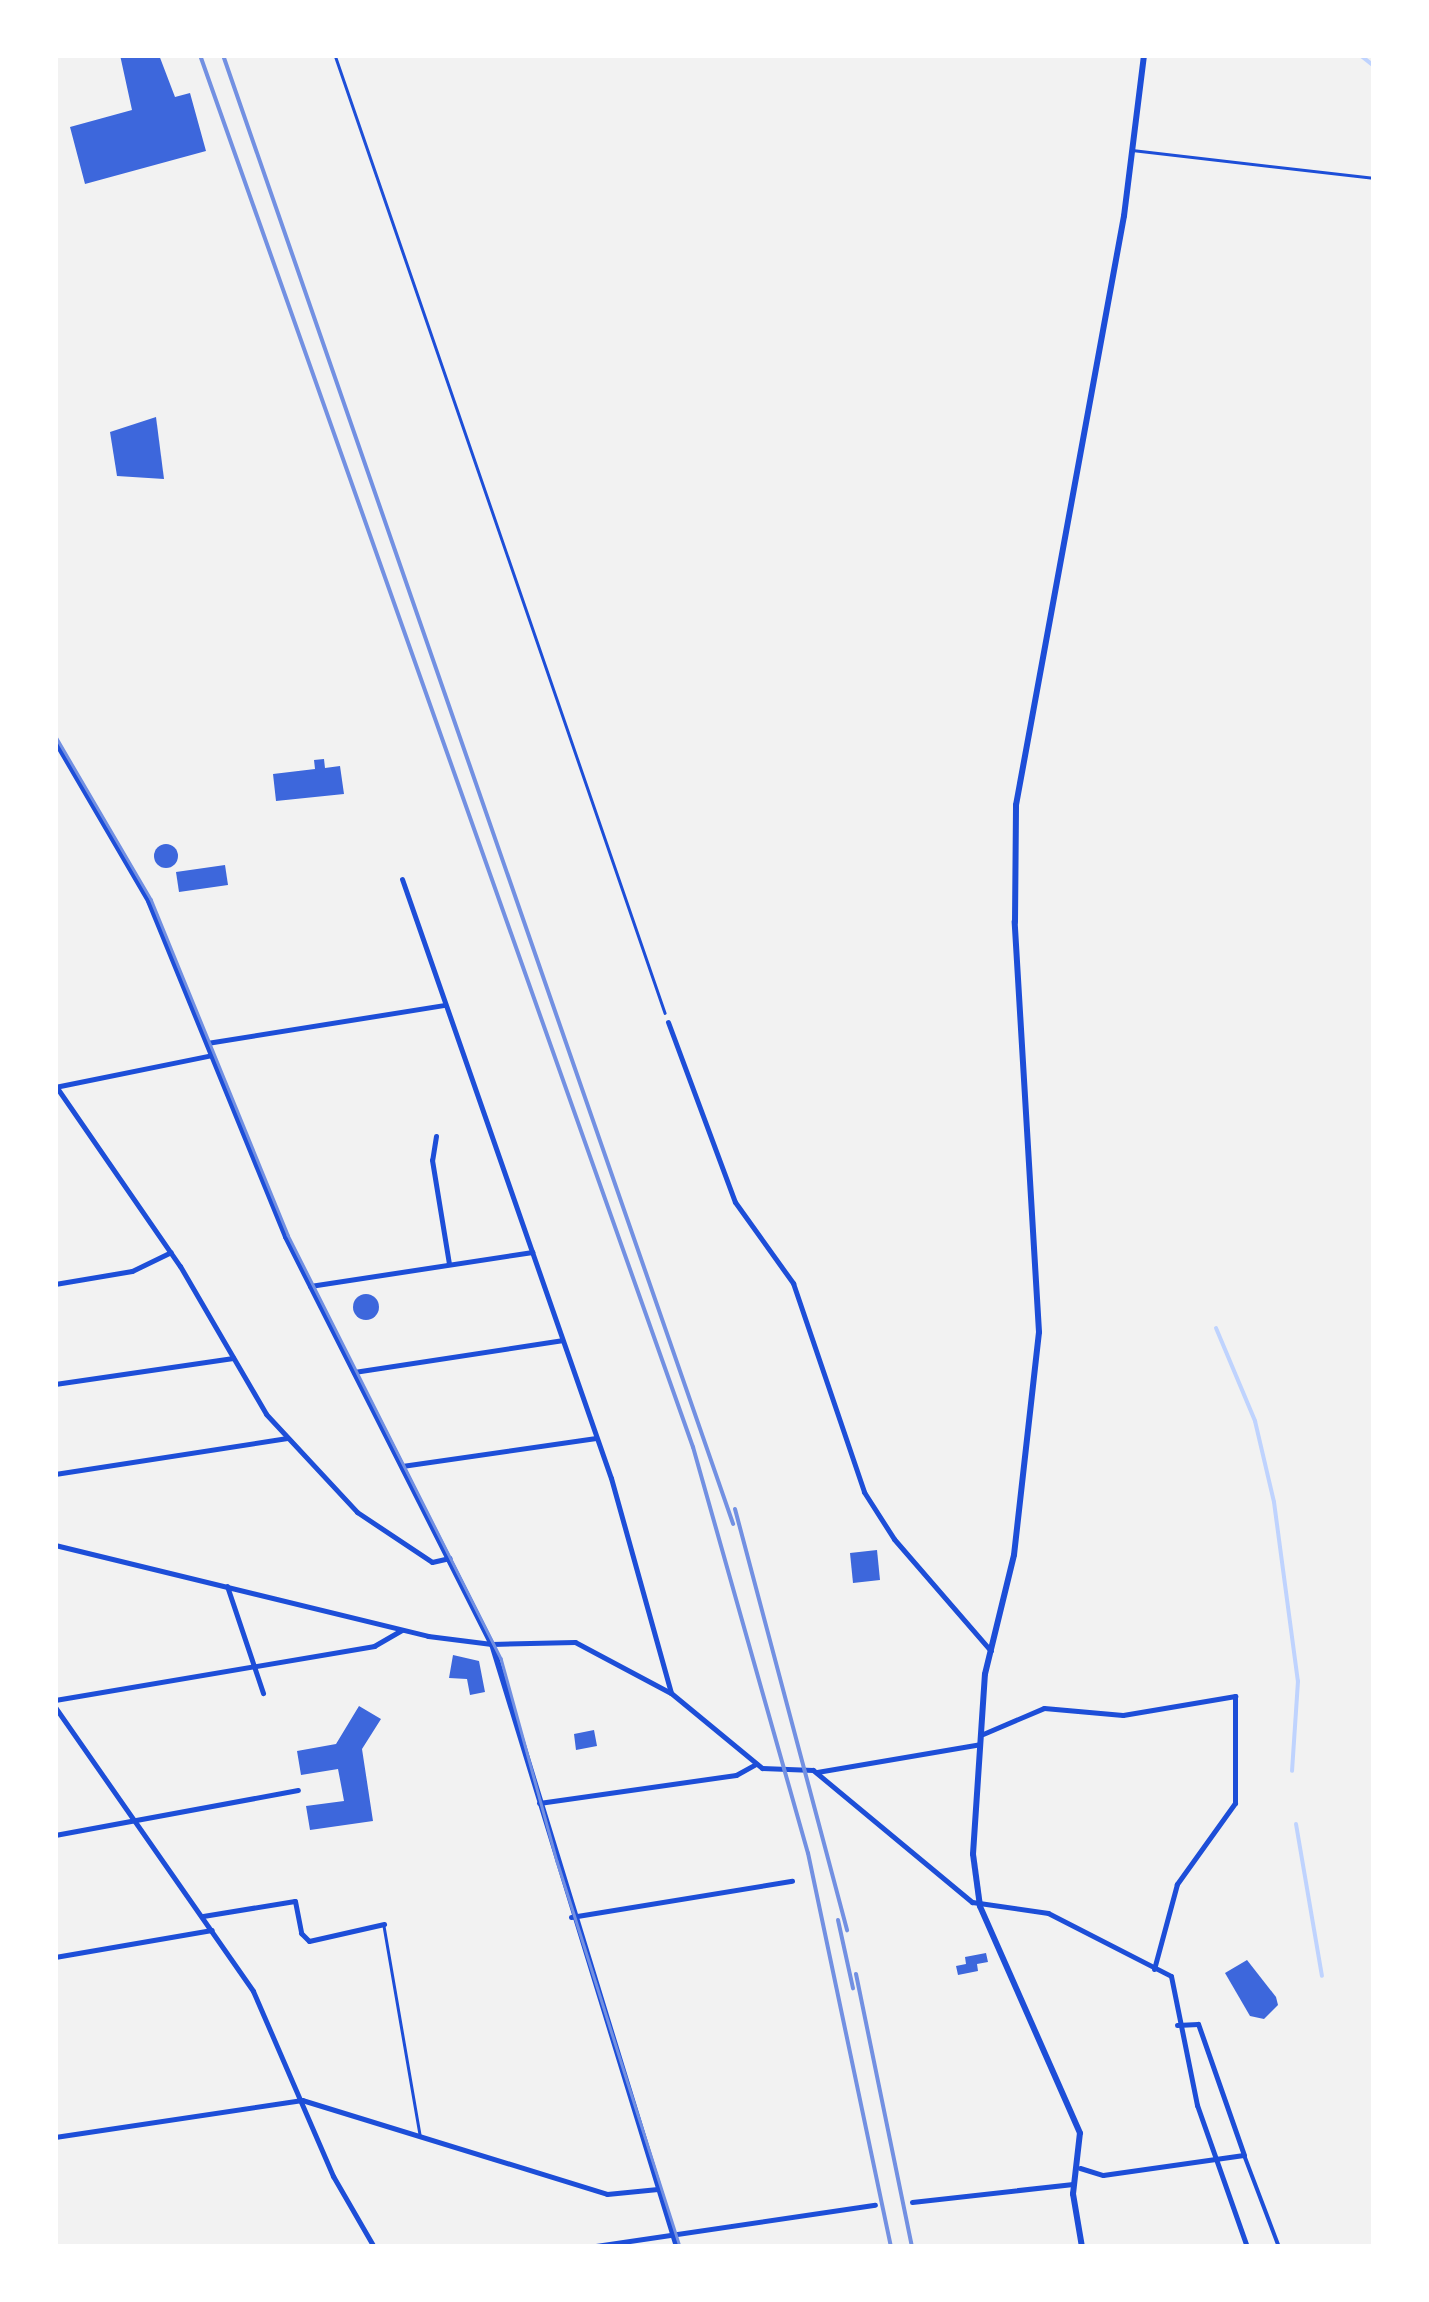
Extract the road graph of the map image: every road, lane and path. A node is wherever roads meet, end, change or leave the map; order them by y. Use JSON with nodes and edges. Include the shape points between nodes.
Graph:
{"nodes":[{"id":1,"x":334,"y":55,"type":"edge"},
{"id":2,"x":1144,"y":55,"type":"edge"},
{"id":3,"x":1132,"y":150,"type":"junction"},
{"id":4,"x":1374,"y":178,"type":"edge"},
{"id":5,"x":55,"y":740,"type":"edge"},
{"id":6,"x":402,"y":879,"type":"dead end"},
{"id":7,"x":445,"y":1004,"type":"junction"},
{"id":8,"x":668,"y":1022,"type":"joint"},
{"id":9,"x":207,"y":1043,"type":"junction"},
{"id":10,"x":212,"y":1055,"type":"junction"},
{"id":11,"x":55,"y":1087,"type":"edge"},
{"id":12,"x":436,"y":1136,"type":"dead end"},
{"id":13,"x":170,"y":1252,"type":"junction"},
{"id":14,"x":532,"y":1252,"type":"junction"},
{"id":15,"x":448,"y":1264,"type":"junction"},
{"id":16,"x":55,"y":1284,"type":"edge"},
{"id":17,"x":310,"y":1286,"type":"junction"},
{"id":18,"x":562,"y":1340,"type":"junction"},
{"id":19,"x":233,"y":1358,"type":"junction"},
{"id":20,"x":354,"y":1372,"type":"junction"},
{"id":21,"x":55,"y":1384,"type":"edge"},
{"id":22,"x":287,"y":1438,"type":"junction"},
{"id":23,"x":596,"y":1438,"type":"junction"},
{"id":24,"x":402,"y":1466,"type":"junction"},
{"id":25,"x":55,"y":1474,"type":"edge"},
{"id":26,"x":55,"y":1544,"type":"edge"},
{"id":27,"x":450,"y":1558,"type":"junction"},
{"id":28,"x":227,"y":1586,"type":"junction"},
{"id":29,"x":402,"y":1630,"type":"junction"},
{"id":30,"x":492,"y":1644,"type":"junction"},
{"id":31,"x":991,"y":1650,"type":"junction"},
{"id":32,"x":254,"y":1665,"type":"junction"},
{"id":33,"x":264,"y":1693,"type":"dead end"},
{"id":34,"x":671,"y":1693,"type":"junction"},
{"id":35,"x":55,"y":1703,"type":"edge"},
{"id":36,"x":983,"y":1734,"type":"junction"},
{"id":37,"x":982,"y":1744,"type":"junction"},
{"id":38,"x":756,"y":1764,"type":"junction"},
{"id":39,"x":816,"y":1772,"type":"junction"},
{"id":40,"x":298,"y":1790,"type":"dead end"},
{"id":41,"x":538,"y":1803,"type":"junction"},
{"id":42,"x":140,"y":1821,"type":"junction"},
{"id":43,"x":55,"y":1835,"type":"edge"},
{"id":44,"x":792,"y":1881,"type":"dead end"},
{"id":45,"x":980,"y":1906,"type":"junction"},
{"id":46,"x":203,"y":1916,"type":"junction"},
{"id":47,"x":572,"y":1917,"type":"junction"},
{"id":48,"x":384,"y":1924,"type":"joint"},
{"id":49,"x":212,"y":1930,"type":"junction"},
{"id":50,"x":55,"y":1957,"type":"edge"},
{"id":51,"x":1154,"y":1969,"type":"junction"},
{"id":52,"x":1177,"y":2024,"type":"junction"},
{"id":53,"x":302,"y":2100,"type":"junction"},
{"id":54,"x":55,"y":2136,"type":"edge"},
{"id":55,"x":420,"y":2136,"type":"junction"},
{"id":56,"x":1244,"y":2155,"type":"junction"},
{"id":57,"x":1214,"y":2163,"type":"junction"},
{"id":58,"x":1080,"y":2168,"type":"junction"},
{"id":59,"x":1074,"y":2184,"type":"junction"},
{"id":60,"x":658,"y":2189,"type":"junction"},
{"id":61,"x":912,"y":2202,"type":"dead end"},
{"id":62,"x":875,"y":2205,"type":"dead end"},
{"id":63,"x":673,"y":2234,"type":"junction"},
{"id":64,"x":374,"y":2247,"type":"edge"},
{"id":65,"x":589,"y":2247,"type":"edge"},
{"id":66,"x":677,"y":2247,"type":"edge"},
{"id":67,"x":1082,"y":2247,"type":"edge"},
{"id":68,"x":1246,"y":2247,"type":"edge"},
{"id":69,"x":1279,"y":2247,"type":"edge"}],
"edges":[{"from":1,"to":8,"type":"path"},
{"from":2,"to":3,"type":"street"},
{"from":3,"to":4,"type":"lane"},
{"from":3,"to":31,"type":"street","via":[[1016,805],[1014,922],[1041,1300],[1014,1555]]},
{"from":5,"to":9,"type":"street","via":[[149,902]]},
{"from":6,"to":7,"type":"street"},
{"from":7,"to":9,"type":"street"},
{"from":7,"to":14,"type":"street"},
{"from":8,"to":31,"type":"street","via":[[735,1202],[793,1282],[838,1429],[870,1502]]},
{"from":9,"to":10,"type":"street"},
{"from":10,"to":11,"type":"street"},
{"from":10,"to":17,"type":"street"},
{"from":11,"to":13,"type":"street"},
{"from":12,"to":15,"type":"street","via":[[432,1160]]},
{"from":13,"to":16,"type":"street","via":[[132,1270]]},
{"from":13,"to":19,"type":"street"},
{"from":14,"to":15,"type":"street"},
{"from":14,"to":18,"type":"street"},
{"from":15,"to":17,"type":"street"},
{"from":17,"to":20,"type":"street"},
{"from":18,"to":20,"type":"street"},
{"from":18,"to":23,"type":"street"},
{"from":19,"to":21,"type":"street"},
{"from":19,"to":22,"type":"street"},
{"from":20,"to":24,"type":"street"},
{"from":22,"to":25,"type":"street"},
{"from":22,"to":27,"type":"street","via":[[345,1502],[387,1534],[432,1562]]},
{"from":23,"to":24,"type":"street"},
{"from":23,"to":34,"type":"street"},
{"from":24,"to":27,"type":"street"},
{"from":26,"to":28,"type":"street"},
{"from":27,"to":30,"type":"street"},
{"from":28,"to":29,"type":"street"},
{"from":28,"to":32,"type":"street"},
{"from":29,"to":30,"type":"street"},
{"from":29,"to":32,"type":"street","via":[[374,1646]]},
{"from":30,"to":34,"type":"street","via":[[549,1637],[575,1642]]},
{"from":30,"to":41,"type":"street"},
{"from":31,"to":36,"type":"street"},
{"from":32,"to":33,"type":"street"},
{"from":32,"to":35,"type":"street"},
{"from":34,"to":38,"type":"street"},
{"from":35,"to":42,"type":"street"},
{"from":36,"to":37,"type":"street"},
{"from":36,"to":51,"type":"street","via":[[1044,1708],[1116,1715],[1235,1696],[1235,1803],[1177,1884]]},
{"from":37,"to":39,"type":"street"},
{"from":37,"to":45,"type":"street","via":[[973,1854]]},
{"from":38,"to":39,"type":"street"},
{"from":38,"to":41,"type":"street","via":[[736,1775]]},
{"from":39,"to":45,"type":"street"},
{"from":40,"to":42,"type":"street"},
{"from":41,"to":47,"type":"street"},
{"from":42,"to":43,"type":"street"},
{"from":42,"to":46,"type":"street"},
{"from":44,"to":47,"type":"street"},
{"from":45,"to":51,"type":"street","via":[[1048,1913]]},
{"from":45,"to":58,"type":"street","via":[[1080,2133]]},
{"from":46,"to":48,"type":"street","via":[[295,1901],[301,1933],[309,1940]]},
{"from":46,"to":49,"type":"street"},
{"from":47,"to":60,"type":"street"},
{"from":48,"to":55,"type":"lane"},
{"from":49,"to":50,"type":"street"},
{"from":49,"to":53,"type":"street","via":[[253,1992]]},
{"from":51,"to":52,"type":"street","via":[[1171,1976]]},
{"from":52,"to":56,"type":"street","via":[[1198,2024]]},
{"from":52,"to":57,"type":"street"},
{"from":53,"to":54,"type":"street"},
{"from":53,"to":55,"type":"street"},
{"from":53,"to":64,"type":"street","via":[[333,2176]]},
{"from":55,"to":60,"type":"street","via":[[607,2194]]},
{"from":56,"to":57,"type":"street"},
{"from":56,"to":69,"type":"street"},
{"from":57,"to":58,"type":"street","via":[[1103,2175]]},
{"from":57,"to":68,"type":"street"},
{"from":58,"to":59,"type":"street"},
{"from":59,"to":61,"type":"street"},
{"from":59,"to":67,"type":"street"},
{"from":60,"to":63,"type":"street"},
{"from":62,"to":63,"type":"street"},
{"from":63,"to":65,"type":"street"},
{"from":63,"to":66,"type":"street"}]}
